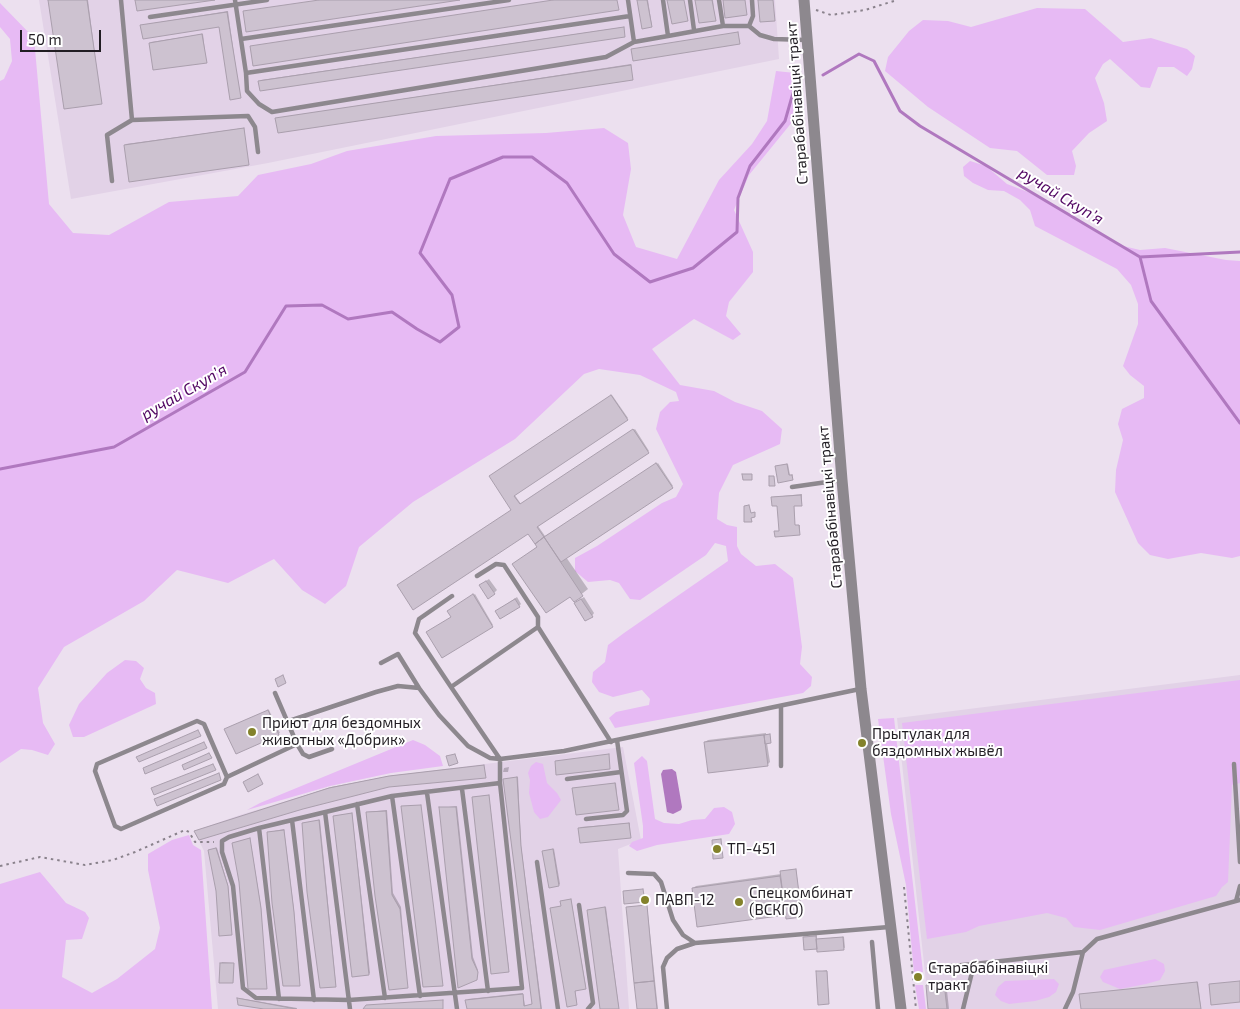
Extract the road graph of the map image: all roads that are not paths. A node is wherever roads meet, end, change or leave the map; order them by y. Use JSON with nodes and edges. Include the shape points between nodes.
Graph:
{"nodes":[{"id":1,"x":121,"y":0,"type":"edge"},
{"id":2,"x":267,"y":0,"type":"edge"},
{"id":3,"x":509,"y":0,"type":"edge"},
{"id":4,"x":628,"y":0,"type":"edge"},
{"id":5,"x":663,"y":0,"type":"edge"},
{"id":6,"x":690,"y":0,"type":"edge"},
{"id":7,"x":719,"y":0,"type":"edge"},
{"id":8,"x":752,"y":0,"type":"edge"},
{"id":9,"x":235,"y":2,"type":"edge"},
{"id":10,"x":804,"y":3,"type":"edge"},
{"id":11,"x":630,"y":16,"type":"junction"},
{"id":12,"x":150,"y":17,"type":"dead end"},
{"id":13,"x":723,"y":26,"type":"junction"},
{"id":14,"x":749,"y":26,"type":"junction"},
{"id":15,"x":694,"y":30,"type":"junction"},
{"id":16,"x":668,"y":36,"type":"junction"},
{"id":17,"x":241,"y":39,"type":"junction"},
{"id":18,"x":808,"y":40,"type":"junction"},
{"id":19,"x":634,"y":42,"type":"junction"},
{"id":20,"x":246,"y":73,"type":"junction"},
{"id":21,"x":132,"y":120,"type":"junction"},
{"id":22,"x":258,"y":152,"type":"dead end"},
{"id":23,"x":112,"y":181,"type":"dead end"},
{"id":24,"x":842,"y":480,"type":"junction"},
{"id":25,"x":792,"y":487,"type":"dead end"},
{"id":26,"x":477,"y":576,"type":"dead end"},
{"id":27,"x":452,"y":596,"type":"dead end"},
{"id":28,"x":538,"y":627,"type":"junction"},
{"id":29,"x":381,"y":663,"type":"dead end"},
{"id":30,"x":451,"y":687,"type":"junction"},
{"id":31,"x":419,"y":688,"type":"junction"},
{"id":32,"x":861,"y":689,"type":"junction"},
{"id":33,"x":276,"y":693,"type":"dead end"},
{"id":34,"x":781,"y":707,"type":"junction"},
{"id":35,"x":289,"y":721,"type":"junction"},
{"id":36,"x":614,"y":741,"type":"junction"},
{"id":37,"x":298,"y":744,"type":"junction"},
{"id":38,"x":332,"y":749,"type":"dead end"},
{"id":39,"x":500,"y":758,"type":"junction"},
{"id":40,"x":1234,"y":764,"type":"dead end"},
{"id":41,"x":781,"y":766,"type":"dead end"},
{"id":42,"x":621,"y":772,"type":"junction"},
{"id":43,"x":227,"y":778,"type":"junction"},
{"id":44,"x":567,"y":779,"type":"dead end"},
{"id":45,"x":500,"y":784,"type":"junction"},
{"id":46,"x":462,"y":789,"type":"junction"},
{"id":47,"x":427,"y":793,"type":"junction"},
{"id":48,"x":392,"y":796,"type":"junction"},
{"id":49,"x":357,"y":804,"type":"junction"},
{"id":50,"x":325,"y":812,"type":"junction"},
{"id":51,"x":586,"y":819,"type":"dead end"},
{"id":52,"x":292,"y":820,"type":"junction"},
{"id":53,"x":259,"y":828,"type":"junction"},
{"id":54,"x":537,"y":862,"type":"dead end"},
{"id":55,"x":1240,"y":862,"type":"edge"},
{"id":56,"x":628,"y":873,"type":"dead end"},
{"id":57,"x":1240,"y":886,"type":"edge"},
{"id":58,"x":1238,"y":901,"type":"edge"},
{"id":59,"x":579,"y":905,"type":"dead end"},
{"id":60,"x":890,"y":926,"type":"junction"},
{"id":61,"x":872,"y":942,"type":"dead end"},
{"id":62,"x":696,"y":944,"type":"junction"},
{"id":63,"x":1083,"y":952,"type":"junction"},
{"id":64,"x":974,"y":964,"type":"junction"},
{"id":65,"x":929,"y":968,"type":"dead end"},
{"id":66,"x":488,"y":991,"type":"junction"},
{"id":67,"x":455,"y":993,"type":"junction"},
{"id":68,"x":420,"y":996,"type":"junction"},
{"id":69,"x":385,"y":998,"type":"junction"},
{"id":70,"x":278,"y":999,"type":"junction"},
{"id":71,"x":314,"y":1000,"type":"junction"},
{"id":72,"x":349,"y":1000,"type":"junction"},
{"id":73,"x":350,"y":1009,"type":"edge"},
{"id":74,"x":457,"y":1009,"type":"edge"},
{"id":75,"x":558,"y":1009,"type":"edge"},
{"id":76,"x":588,"y":1009,"type":"edge"},
{"id":77,"x":666,"y":1009,"type":"edge"},
{"id":78,"x":878,"y":1009,"type":"edge"},
{"id":79,"x":901,"y":1009,"type":"edge"},
{"id":80,"x":963,"y":1009,"type":"edge"},
{"id":81,"x":1064,"y":1009,"type":"edge"}],
"edges":[{"from":1,"to":21,"type":"lane"},
{"from":2,"to":9,"type":"lane"},
{"from":3,"to":17,"type":"lane"},
{"from":4,"to":11,"type":"lane"},
{"from":5,"to":16,"type":"lane"},
{"from":6,"to":15,"type":"lane"},
{"from":7,"to":13,"type":"lane"},
{"from":8,"to":14,"type":"lane","via":[[753,16]]},
{"from":9,"to":12,"type":"lane"},
{"from":9,"to":17,"type":"lane"},
{"from":10,"to":18,"type":"street","name":"Старабабінавіцкі тракт"},
{"from":11,"to":19,"type":"lane"},
{"from":11,"to":20,"type":"lane"},
{"from":13,"to":14,"type":"lane"},
{"from":13,"to":15,"type":"lane"},
{"from":14,"to":18,"type":"lane","via":[[760,35],[774,39]]},
{"from":15,"to":16,"type":"lane"},
{"from":16,"to":19,"type":"lane"},
{"from":17,"to":20,"type":"lane"},
{"from":18,"to":24,"type":"street","name":"Старабабінавіцкі тракт"},
{"from":19,"to":20,"type":"lane","via":[[606,57],[272,112],[247,91]]},
{"from":21,"to":22,"type":"lane","via":[[248,116],[255,127]]},
{"from":21,"to":23,"type":"lane","via":[[107,135]]},
{"from":24,"to":25,"type":"lane"},
{"from":24,"to":32,"type":"street","name":"Старабабінавіцкі тракт"},
{"from":26,"to":28,"type":"lane","via":[[496,564],[504,565],[538,617]]},
{"from":27,"to":30,"type":"lane","via":[[419,619],[415,632]]},
{"from":28,"to":30,"type":"lane"},
{"from":28,"to":36,"type":"lane"},
{"from":29,"to":31,"type":"lane","via":[[398,654]]},
{"from":30,"to":39,"type":"lane"},
{"from":31,"to":35,"type":"lane","via":[[398,686]]},
{"from":31,"to":39,"type":"lane","via":[[468,746],[490,758]]},
{"from":32,"to":34,"type":"lane"},
{"from":32,"to":60,"type":"street","name":"Старабабінавіцкі тракт"},
{"from":33,"to":35,"type":"lane"},
{"from":34,"to":36,"type":"lane"},
{"from":34,"to":41,"type":"lane"},
{"from":35,"to":37,"type":"lane"},
{"from":36,"to":39,"type":"lane","via":[[564,751]]},
{"from":36,"to":42,"type":"lane"},
{"from":37,"to":38,"type":"lane","via":[[303,754],[309,757]]},
{"from":37,"to":43,"type":"lane"},
{"from":39,"to":45,"type":"lane"},
{"from":40,"to":55,"type":"lane"},
{"from":42,"to":44,"type":"lane"},
{"from":42,"to":51,"type":"lane","via":[[627,810],[623,815]]},
{"from":43,"to":43,"type":"lane","via":[[224,784],[121,828],[115,826],[95,771],[97,764],[197,721],[204,724]]},
{"from":45,"to":46,"type":"lane"},
{"from":45,"to":66,"type":"lane","via":[[522,988]]},
{"from":46,"to":47,"type":"lane"},
{"from":46,"to":66,"type":"lane"},
{"from":47,"to":48,"type":"lane"},
{"from":47,"to":67,"type":"lane"},
{"from":48,"to":49,"type":"lane"},
{"from":48,"to":68,"type":"lane"},
{"from":49,"to":50,"type":"lane"},
{"from":49,"to":69,"type":"lane"},
{"from":50,"to":52,"type":"lane"},
{"from":50,"to":72,"type":"lane"},
{"from":52,"to":53,"type":"lane"},
{"from":52,"to":71,"type":"lane"},
{"from":53,"to":70,"type":"lane"},
{"from":53,"to":70,"type":"lane","via":[[229,836],[222,841],[222,852],[232,886],[243,988],[256,998]]},
{"from":54,"to":75,"type":"lane"},
{"from":56,"to":62,"type":"lane","via":[[654,874],[661,882],[673,920],[683,935]]},
{"from":57,"to":58,"type":"lane"},
{"from":58,"to":63,"type":"lane","via":[[1097,940]]},
{"from":59,"to":76,"type":"lane","via":[[593,1003]]},
{"from":60,"to":62,"type":"lane"},
{"from":60,"to":79,"type":"street","name":"Старабабінавіцкі тракт"},
{"from":61,"to":78,"type":"lane"},
{"from":62,"to":77,"type":"lane","via":[[677,949],[667,958],[664,967]]},
{"from":63,"to":64,"type":"lane"},
{"from":63,"to":81,"type":"lane","via":[[1073,992]]},
{"from":64,"to":65,"type":"lane"},
{"from":64,"to":80,"type":"lane"},
{"from":66,"to":67,"type":"lane"},
{"from":67,"to":68,"type":"lane"},
{"from":67,"to":74,"type":"lane"},
{"from":68,"to":69,"type":"lane"},
{"from":69,"to":72,"type":"lane"},
{"from":70,"to":71,"type":"lane"},
{"from":71,"to":72,"type":"lane"},
{"from":72,"to":73,"type":"lane"}]}
